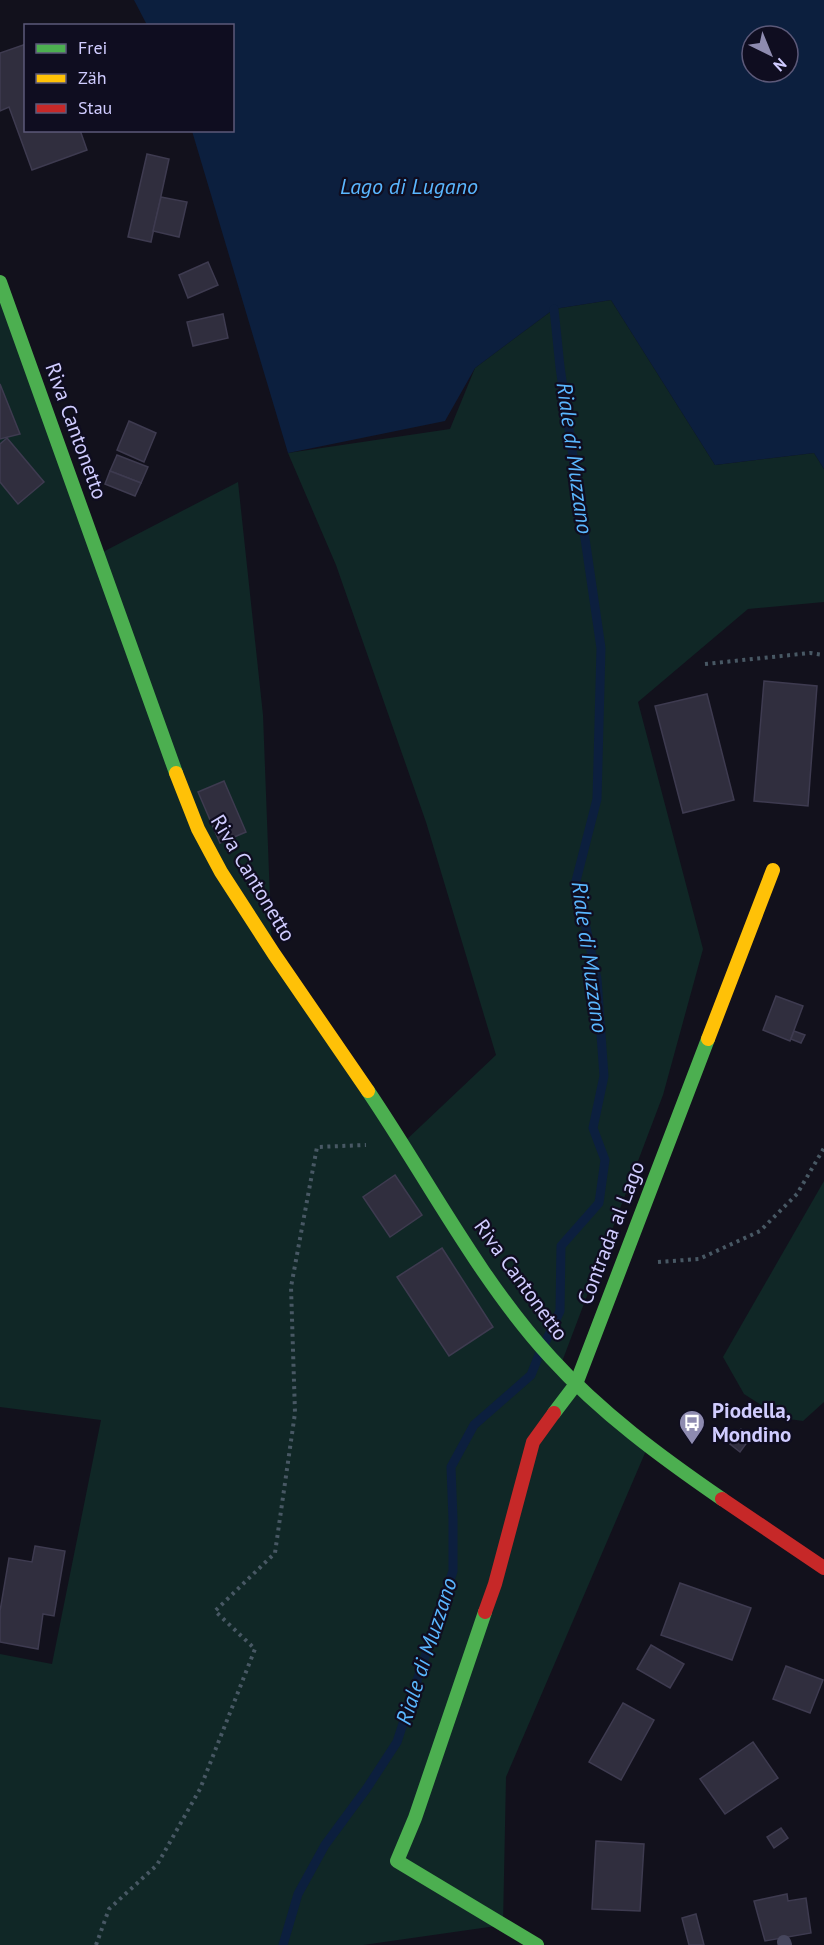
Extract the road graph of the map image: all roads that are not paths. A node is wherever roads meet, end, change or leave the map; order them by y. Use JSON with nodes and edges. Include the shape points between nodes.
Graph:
{"nodes":[{"id":1,"x":0,"y":282,"type":"edge"},
{"id":2,"x":773,"y":870,"type":"dead end"},
{"id":3,"x":576,"y":1384,"type":"junction"},
{"id":4,"x":824,"y":1568,"type":"edge"},
{"id":5,"x":537,"y":1945,"type":"edge"}],
"edges":[{"from":1,"to":3,"type":"main road","name":"Riva Cantonetto","via":[[199,833],[272,952],[503,1297]]},
{"from":2,"to":3,"type":"main road","name":"Contrada al Lago"},
{"from":3,"to":4,"type":"main road","name":"Riva Cantonetto","via":[[648,1446]]},
{"from":3,"to":5,"type":"main road","name":"Contrada al Lago","via":[[533,1442],[495,1584],[397,1861]]}]}
